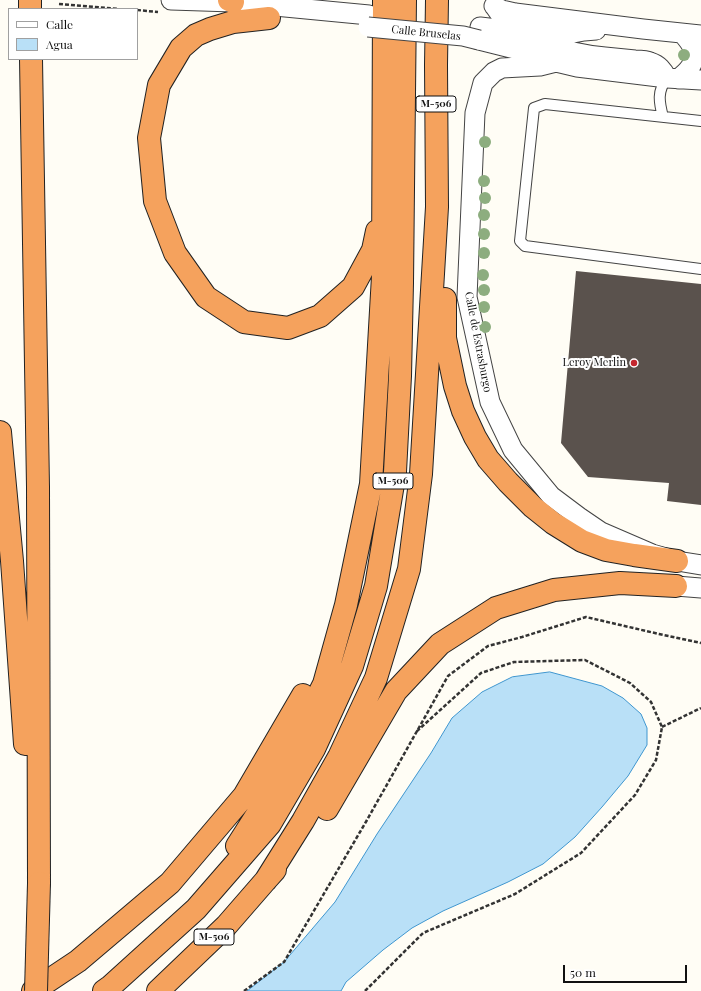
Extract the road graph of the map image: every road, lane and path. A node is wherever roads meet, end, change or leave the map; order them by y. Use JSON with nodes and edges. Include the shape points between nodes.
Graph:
{"nodes":[{"id":1,"x":177,"y":0,"type":"edge"},
{"id":2,"x":384,"y":0,"type":"edge"},
{"id":3,"x":405,"y":0,"type":"edge"},
{"id":4,"x":437,"y":0,"type":"edge"},
{"id":5,"x":231,"y":1,"type":"edge"},
{"id":6,"x":491,"y":3,"type":"edge"},
{"id":7,"x":59,"y":4,"type":"dead end"},
{"id":8,"x":107,"y":8,"type":"edge"},
{"id":9,"x":269,"y":18,"type":"junction"},
{"id":10,"x":368,"y":21,"type":"junction"},
{"id":11,"x":643,"y":29,"type":"junction"},
{"id":12,"x":522,"y":32,"type":"junction"},
{"id":13,"x":479,"y":33,"type":"junction"},
{"id":14,"x":692,"y":35,"type":"edge"},
{"id":15,"x":31,"y":60,"type":"edge"},
{"id":16,"x":556,"y":62,"type":"junction"},
{"id":17,"x":672,"y":79,"type":"junction"},
{"id":18,"x":701,"y":80,"type":"edge"},
{"id":19,"x":663,"y":116,"type":"junction"},
{"id":20,"x":701,"y":121,"type":"edge"},
{"id":21,"x":383,"y":202,"type":"junction"},
{"id":22,"x":437,"y":207,"type":"junction"},
{"id":23,"x":701,"y":269,"type":"edge"},
{"id":24,"x":0,"y":432,"type":"edge"},
{"id":25,"x":676,"y":562,"type":"junction"},
{"id":26,"x":701,"y":565,"type":"edge"},
{"id":27,"x":676,"y":586,"type":"joint"},
{"id":28,"x":701,"y":588,"type":"edge"},
{"id":29,"x":346,"y":605,"type":"junction"},
{"id":30,"x":701,"y":643,"type":"edge"},
{"id":31,"x":701,"y":708,"type":"edge"},
{"id":32,"x":662,"y":727,"type":"junction"},
{"id":33,"x":416,"y":732,"type":"junction"},
{"id":34,"x":39,"y":848,"type":"junction"},
{"id":35,"x":266,"y":880,"type":"junction"},
{"id":36,"x":196,"y":909,"type":"junction"},
{"id":37,"x":33,"y":991,"type":"edge"},
{"id":38,"x":36,"y":991,"type":"edge"},
{"id":39,"x":104,"y":991,"type":"edge"},
{"id":40,"x":158,"y":991,"type":"edge"},
{"id":41,"x":244,"y":991,"type":"edge"},
{"id":42,"x":365,"y":991,"type":"edge"}],
"edges":[{"from":1,"to":5,"type":"street","name":"Calle Bruselas"},
{"from":1,"to":9,"type":"street","name":"Calle Bruselas"},
{"from":2,"to":21,"type":"highway"},
{"from":3,"to":36,"type":"highway","number":"M-506","via":[[400,376],[394,472],[376,586],[352,666],[314,749],[270,824]]},
{"from":4,"to":22,"type":"highway","number":"M-506"},
{"from":5,"to":10,"type":"street","name":"Calle Bruselas"},
{"from":6,"to":11,"type":"street","name":"Calle Bruselas","via":[[502,10],[515,13]]},
{"from":6,"to":12,"type":"street","via":[[504,20]]},
{"from":7,"to":8,"type":"path"},
{"from":9,"to":10,"type":"street","name":"Calle Bruselas"},
{"from":9,"to":21,"type":"highway","via":[[233,22],[196,35],[181,48],[159,84],[149,138],[155,201],[175,253],[206,297],[244,322],[288,328],[320,316],[353,287],[372,250]]},
{"from":10,"to":13,"type":"street","name":"Calle Bruselas"},
{"from":11,"to":12,"type":"street","name":"Calle Bruselas","via":[[592,30],[562,34]]},
{"from":11,"to":14,"type":"street","name":"Calle Bruselas"},
{"from":12,"to":13,"type":"street","name":"Calle Bruselas"},
{"from":12,"to":17,"type":"street","name":"Calle Bruselas","via":[[557,48],[590,56],[649,61]]},
{"from":13,"to":16,"type":"street","name":"Calle Bruselas"},
{"from":14,"to":17,"type":"street","name":"Calle Bruselas","via":[[694,56],[691,67],[686,73]]},
{"from":15,"to":34,"type":"highway","via":[[38,487]]},
{"from":16,"to":17,"type":"street","name":"Calle Bruselas"},
{"from":16,"to":25,"type":"street","name":"Calle de Estrasburgo","via":[[540,66],[502,68],[494,72],[483,83],[475,113],[467,296],[490,402],[513,450],[551,496],[578,518],[601,532]]},
{"from":17,"to":18,"type":"street","name":"Calle Bruselas"},
{"from":17,"to":19,"type":"lane","via":[[663,83],[661,88],[660,103]]},
{"from":19,"to":20,"type":"lane"},
{"from":19,"to":23,"type":"lane","via":[[544,104],[534,108],[520,241],[525,246]]},
{"from":21,"to":29,"type":"highway","via":[[383,276],[371,484]]},
{"from":22,"to":25,"type":"highway","via":[[445,251],[445,338],[455,386],[475,437],[488,459],[532,507],[582,541],[606,550]]},
{"from":22,"to":35,"type":"highway","number":"M-506","via":[[421,474],[409,569],[376,678],[325,783]]},
{"from":24,"to":34,"type":"highway","via":[[28,776]]},
{"from":25,"to":26,"type":"street","name":"Calle de Estrasburgo"},
{"from":27,"to":28,"type":"street"},
{"from":27,"to":35,"type":"highway","via":[[620,583],[554,590],[496,608],[440,644],[396,691],[312,834]]},
{"from":29,"to":36,"type":"highway","via":[[324,684],[260,810]]},
{"from":29,"to":37,"type":"highway","via":[[314,677],[244,796],[170,883],[78,961]]},
{"from":30,"to":33,"type":"path","via":[[586,616],[488,646],[448,676]]},
{"from":31,"to":32,"type":"path"},
{"from":32,"to":33,"type":"path","via":[[651,702],[630,683],[585,660],[514,662],[481,674]]},
{"from":32,"to":42,"type":"path","via":[[656,760],[635,795],[580,853],[515,894],[423,933]]},
{"from":33,"to":41,"type":"path","via":[[284,962]]},
{"from":34,"to":38,"type":"highway","bridge":true},
{"from":35,"to":40,"type":"highway","number":"M-506","via":[[226,926]]},
{"from":36,"to":39,"type":"highway","number":"M-506"}]}
